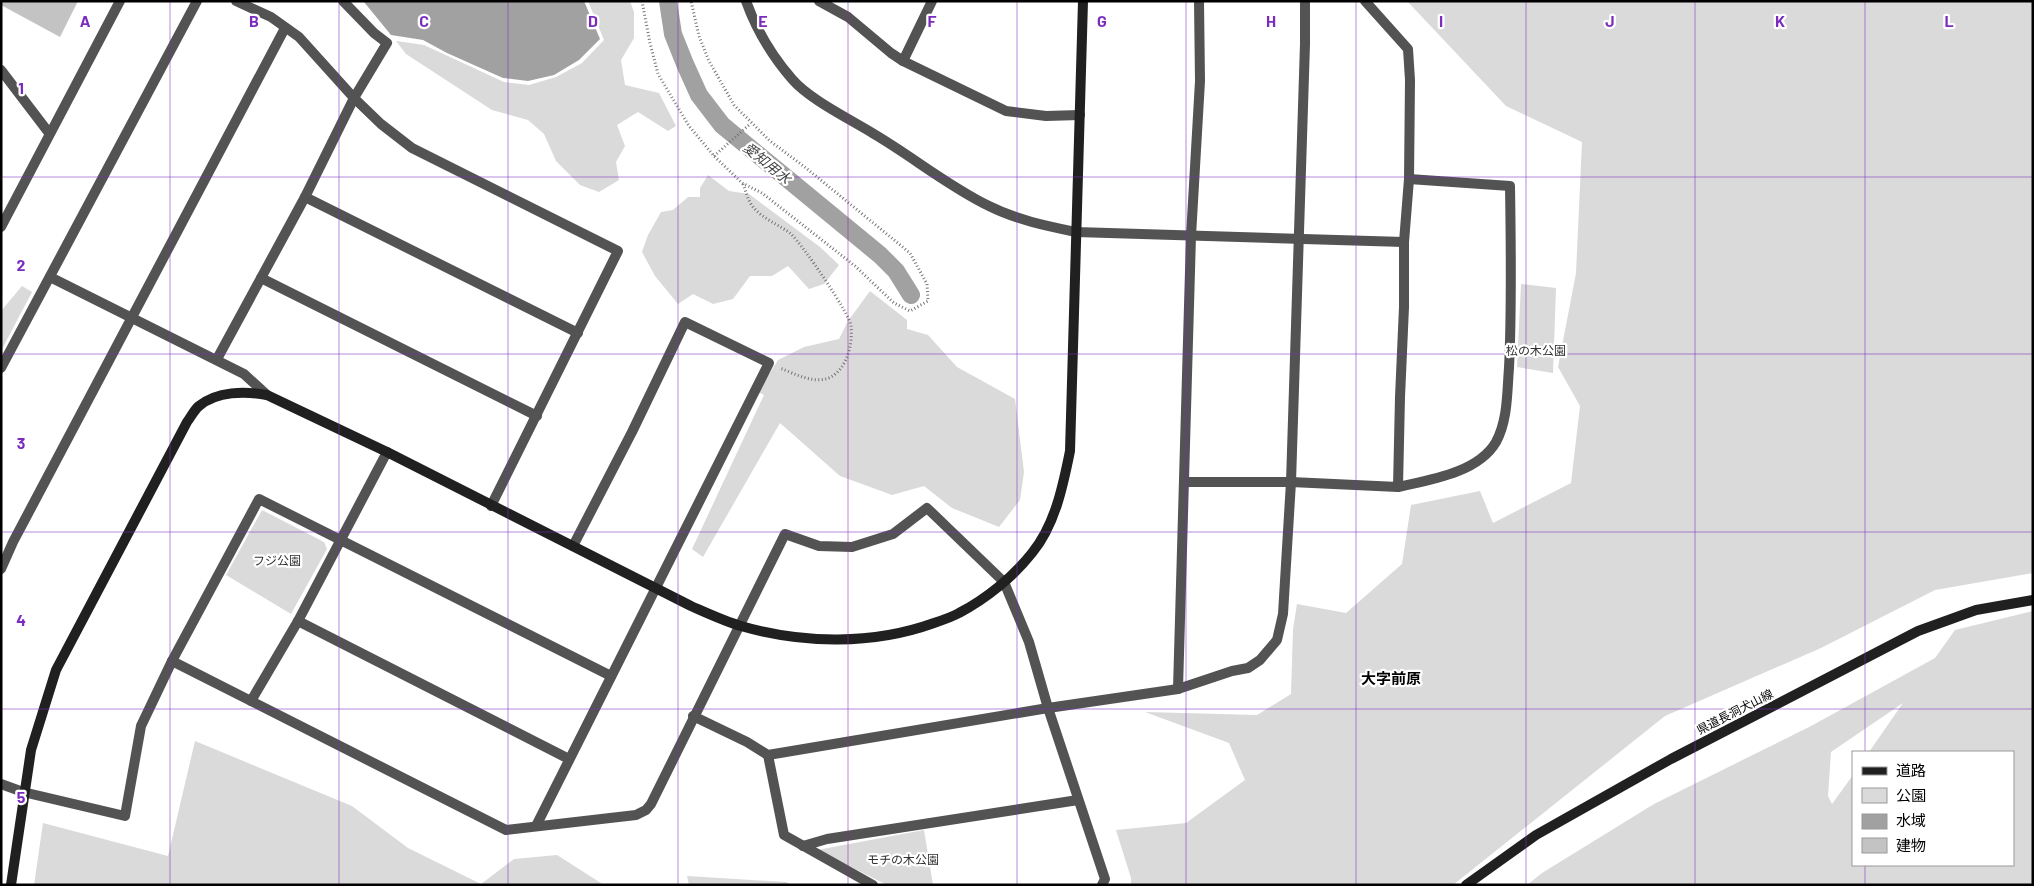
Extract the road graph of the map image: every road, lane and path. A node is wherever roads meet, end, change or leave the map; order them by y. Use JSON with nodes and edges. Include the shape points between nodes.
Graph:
{"nodes":[{"id":1,"x":120,"y":1,"type":"edge"},
{"id":2,"x":197,"y":1,"type":"edge"},
{"id":3,"x":236,"y":1,"type":"edge"},
{"id":4,"x":343,"y":1,"type":"edge"},
{"id":5,"x":642,"y":1,"type":"edge"},
{"id":6,"x":691,"y":1,"type":"edge"},
{"id":7,"x":746,"y":1,"type":"edge"},
{"id":8,"x":819,"y":1,"type":"edge"},
{"id":9,"x":932,"y":1,"type":"edge"},
{"id":10,"x":1083,"y":1,"type":"edge"},
{"id":11,"x":1199,"y":1,"type":"edge"},
{"id":12,"x":1304,"y":1,"type":"edge"},
{"id":13,"x":1364,"y":1,"type":"edge"},
{"id":14,"x":285,"y":28,"type":"junction"},
{"id":15,"x":903,"y":61,"type":"junction"},
{"id":16,"x":1,"y":70,"type":"edge"},
{"id":17,"x":354,"y":98,"type":"junction"},
{"id":18,"x":1080,"y":115,"type":"junction"},
{"id":19,"x":750,"y":124,"type":"junction"},
{"id":20,"x":49,"y":133,"type":"junction"},
{"id":21,"x":714,"y":156,"type":"junction"},
{"id":22,"x":1409,"y":179,"type":"junction"},
{"id":23,"x":742,"y":183,"type":"junction"},
{"id":24,"x":305,"y":196,"type":"junction"},
{"id":25,"x":1,"y":228,"type":"edge"},
{"id":26,"x":1076,"y":232,"type":"junction"},
{"id":27,"x":1191,"y":236,"type":"junction"},
{"id":28,"x":1299,"y":239,"type":"junction"},
{"id":29,"x":1404,"y":242,"type":"junction"},
{"id":30,"x":50,"y":277,"type":"junction"},
{"id":31,"x":261,"y":278,"type":"junction"},
{"id":32,"x":131,"y":317,"type":"junction"},
{"id":33,"x":578,"y":333,"type":"junction"},
{"id":34,"x":217,"y":359,"type":"junction"},
{"id":35,"x":769,"y":363,"type":"junction"},
{"id":36,"x":1,"y":368,"type":"edge"},
{"id":37,"x":267,"y":394,"type":"junction"},
{"id":38,"x":537,"y":416,"type":"junction"},
{"id":39,"x":387,"y":452,"type":"junction"},
{"id":40,"x":1184,"y":482,"type":"junction"},
{"id":41,"x":1291,"y":482,"type":"junction"},
{"id":42,"x":1398,"y":488,"type":"junction"},
{"id":43,"x":491,"y":506,"type":"junction"},
{"id":44,"x":340,"y":540,"type":"junction"},
{"id":45,"x":573,"y":546,"type":"junction"},
{"id":46,"x":1,"y":569,"type":"edge"},
{"id":47,"x":1004,"y":582,"type":"junction"},
{"id":48,"x":657,"y":588,"type":"junction"},
{"id":49,"x":2033,"y":600,"type":"edge"},
{"id":50,"x":298,"y":621,"type":"junction"},
{"id":51,"x":740,"y":626,"type":"junction"},
{"id":52,"x":172,"y":662,"type":"junction"},
{"id":53,"x":611,"y":676,"type":"junction"},
{"id":54,"x":1178,"y":689,"type":"junction"},
{"id":55,"x":252,"y":701,"type":"junction"},
{"id":56,"x":1048,"y":708,"type":"junction"},
{"id":57,"x":693,"y":716,"type":"junction"},
{"id":58,"x":768,"y":755,"type":"junction"},
{"id":59,"x":569,"y":759,"type":"junction"},
{"id":60,"x":1,"y":784,"type":"edge"},
{"id":61,"x":23,"y":792,"type":"junction"},
{"id":62,"x":1078,"y":800,"type":"junction"},
{"id":63,"x":536,"y":826,"type":"junction"},
{"id":64,"x":803,"y":846,"type":"junction"},
{"id":65,"x":10,"y":885,"type":"edge"},
{"id":66,"x":873,"y":885,"type":"edge"},
{"id":67,"x":1102,"y":885,"type":"edge"},
{"id":68,"x":1466,"y":885,"type":"edge"}],
"edges":[{"from":1,"to":20,"type":"street"},
{"from":2,"to":30,"type":"street"},
{"from":3,"to":14,"type":"street","via":[[271,17]]},
{"from":4,"to":17,"type":"street","via":[[387,43]]},
{"from":5,"to":21,"type":"path","via":[[658,74],[689,126]]},
{"from":6,"to":19,"type":"path","via":[[709,61],[734,105]]},
{"from":7,"to":26,"type":"street","via":[[768,45],[793,80],[808,93],[990,207],[1030,222]]},
{"from":8,"to":15,"type":"street","via":[[848,17]]},
{"from":9,"to":15,"type":"street"},
{"from":10,"to":18,"type":"street"},
{"from":11,"to":27,"type":"street","via":[[1200,81]]},
{"from":12,"to":28,"type":"street"},
{"from":13,"to":22,"type":"street","via":[[1408,49]]},
{"from":14,"to":17,"type":"street","via":[[299,37]]},
{"from":14,"to":32,"type":"street"},
{"from":15,"to":18,"type":"street","via":[[1006,111],[1046,116]]},
{"from":16,"to":20,"type":"street"},
{"from":17,"to":24,"type":"street"},
{"from":17,"to":33,"type":"street","via":[[412,148],[618,251]]},
{"from":18,"to":26,"type":"street"},
{"from":19,"to":21,"type":"path"},
{"from":19,"to":23,"type":"path","via":[[910,253],[927,284],[928,301],[910,311],[894,303],[855,266],[770,199]]},
{"from":20,"to":25,"type":"street"},
{"from":21,"to":23,"type":"path"},
{"from":22,"to":29,"type":"street"},
{"from":22,"to":42,"type":"street","via":[[1510,186],[1512,305],[1506,404],[1495,442],[1483,456],[1454,474]]},
{"from":23,"to":35,"type":"path","via":[[753,208],[792,235],[836,296],[851,326],[847,358],[842,368],[828,378],[813,380]]},
{"from":24,"to":31,"type":"street"},
{"from":24,"to":33,"type":"street"},
{"from":26,"to":27,"type":"street"},
{"from":26,"to":47,"type":"street","via":[[1070,451],[1063,487],[1048,526],[1033,552]]},
{"from":27,"to":28,"type":"street"},
{"from":27,"to":40,"type":"street"},
{"from":28,"to":29,"type":"street"},
{"from":28,"to":41,"type":"street"},
{"from":29,"to":42,"type":"street"},
{"from":30,"to":32,"type":"street"},
{"from":30,"to":36,"type":"street"},
{"from":31,"to":34,"type":"street"},
{"from":31,"to":38,"type":"street"},
{"from":32,"to":34,"type":"street"},
{"from":32,"to":46,"type":"street"},
{"from":33,"to":38,"type":"street"},
{"from":34,"to":37,"type":"street","via":[[244,374]]},
{"from":35,"to":45,"type":"street","via":[[685,322]]},
{"from":35,"to":48,"type":"street"},
{"from":37,"to":39,"type":"street"},
{"from":37,"to":61,"type":"street","via":[[246,391],[215,398],[199,406],[187,422],[56,670],[31,750]]},
{"from":38,"to":43,"type":"street"},
{"from":39,"to":43,"type":"street"},
{"from":39,"to":44,"type":"street"},
{"from":40,"to":41,"type":"street"},
{"from":40,"to":54,"type":"street"},
{"from":41,"to":42,"type":"street"},
{"from":41,"to":54,"type":"street","via":[[1284,614],[1277,640],[1260,660],[1248,668]]},
{"from":43,"to":45,"type":"street"},
{"from":44,"to":50,"type":"street"},
{"from":44,"to":52,"type":"street","via":[[259,499]]},
{"from":44,"to":53,"type":"street"},
{"from":45,"to":48,"type":"street"},
{"from":47,"to":51,"type":"street","via":[[958,614],[918,629],[866,638],[794,637]]},
{"from":47,"to":51,"type":"street","via":[[927,508],[893,534],[852,547],[819,546],[784,534]]},
{"from":47,"to":56,"type":"street","via":[[1029,642]]},
{"from":48,"to":51,"type":"street"},
{"from":48,"to":53,"type":"street"},
{"from":49,"to":68,"type":"street","name":"県道長洞犬山線","via":[[1976,610],[1918,631],[1671,759],[1536,834]]},
{"from":50,"to":55,"type":"street"},
{"from":50,"to":59,"type":"street"},
{"from":51,"to":57,"type":"street"},
{"from":52,"to":55,"type":"street"},
{"from":52,"to":61,"type":"street","via":[[141,726],[125,816]]},
{"from":53,"to":59,"type":"street"},
{"from":54,"to":56,"type":"street"},
{"from":55,"to":63,"type":"street","via":[[506,830]]},
{"from":56,"to":58,"type":"street"},
{"from":56,"to":62,"type":"street"},
{"from":57,"to":58,"type":"street"},
{"from":57,"to":63,"type":"street","via":[[646,810],[636,815]]},
{"from":58,"to":64,"type":"street","via":[[784,835]]},
{"from":59,"to":63,"type":"street"},
{"from":60,"to":61,"type":"street"},
{"from":61,"to":65,"type":"street"},
{"from":62,"to":64,"type":"street","via":[[827,839]]},
{"from":62,"to":67,"type":"street","via":[[1105,879]]},
{"from":64,"to":66,"type":"street"}]}
